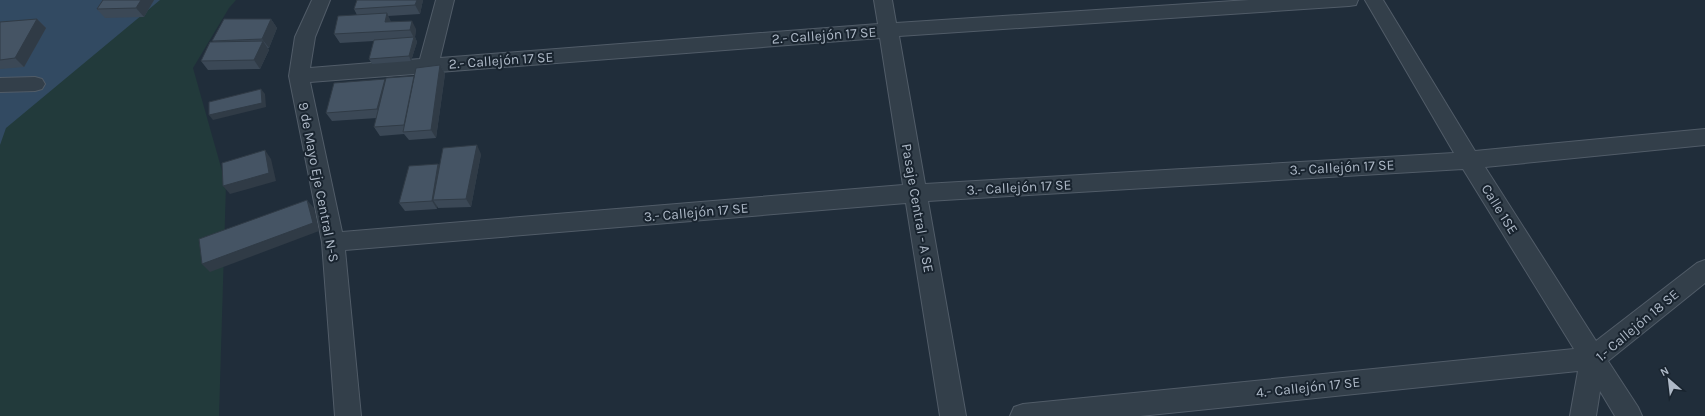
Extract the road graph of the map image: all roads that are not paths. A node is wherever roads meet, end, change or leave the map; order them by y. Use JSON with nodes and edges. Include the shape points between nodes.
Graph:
{"nodes":[{"id":1,"x":321,"y":0,"type":"edge"},
{"id":2,"x":445,"y":0,"type":"edge"},
{"id":3,"x":884,"y":0,"type":"edge"},
{"id":4,"x":1349,"y":0,"type":"edge"},
{"id":5,"x":1374,"y":0,"type":"edge"},
{"id":6,"x":889,"y":30,"type":"junction"},
{"id":7,"x":428,"y":65,"type":"junction"},
{"id":8,"x":299,"y":76,"type":"junction"},
{"id":9,"x":35,"y":84,"type":"dead end"},
{"id":10,"x":0,"y":85,"type":"edge"},
{"id":11,"x":1705,"y":138,"type":"edge"},
{"id":12,"x":1469,"y":160,"type":"junction"},
{"id":13,"x":916,"y":193,"type":"junction"},
{"id":14,"x":333,"y":242,"type":"junction"},
{"id":15,"x":1705,"y":270,"type":"edge"},
{"id":16,"x":1593,"y":358,"type":"junction"},
{"id":17,"x":348,"y":416,"type":"edge"},
{"id":18,"x":953,"y":416,"type":"edge"},
{"id":19,"x":1024,"y":416,"type":"edge"},
{"id":20,"x":1584,"y":416,"type":"edge"},
{"id":21,"x":1629,"y":416,"type":"edge"}],
"edges":[{"from":1,"to":8,"type":"street","name":"9 de Mayo Eje Central N-S","via":[[305,37]]},
{"from":2,"to":7,"type":"street"},
{"from":3,"to":6,"type":"street","name":"Pasaje Central - A SE"},
{"from":4,"to":6,"type":"street","name":"2.- Callejón 17 SE"},
{"from":5,"to":12,"type":"street","name":"Calle 1SE"},
{"from":6,"to":7,"type":"street","name":"2.- Callejón 17 SE"},
{"from":6,"to":13,"type":"street","name":"Pasaje Central - A SE"},
{"from":7,"to":8,"type":"street","name":"2.- Callejón 17 SE"},
{"from":8,"to":14,"type":"street","name":"9 de Mayo Eje Central N-S"},
{"from":9,"to":10,"type":"street"},
{"from":11,"to":12,"type":"street","name":"3.- Callejón 17 SE"},
{"from":12,"to":13,"type":"street","name":"3.- Callejón 17 SE"},
{"from":12,"to":16,"type":"street","name":"Calle 1SE"},
{"from":13,"to":14,"type":"street","name":"3.- Callejón 17 SE"},
{"from":13,"to":18,"type":"street","name":"Pasaje Central - A SE"},
{"from":14,"to":17,"type":"street","name":"9 de Mayo Eje Central N-S"},
{"from":15,"to":16,"type":"street","name":"1.- Callejón 18 SE"},
{"from":16,"to":19,"type":"street","name":"4.- Callejón 17 SE"},
{"from":16,"to":20,"type":"street","name":"1.- Callejón 18 SE"},
{"from":16,"to":21,"type":"street","name":"Calle 1SE"}]}
